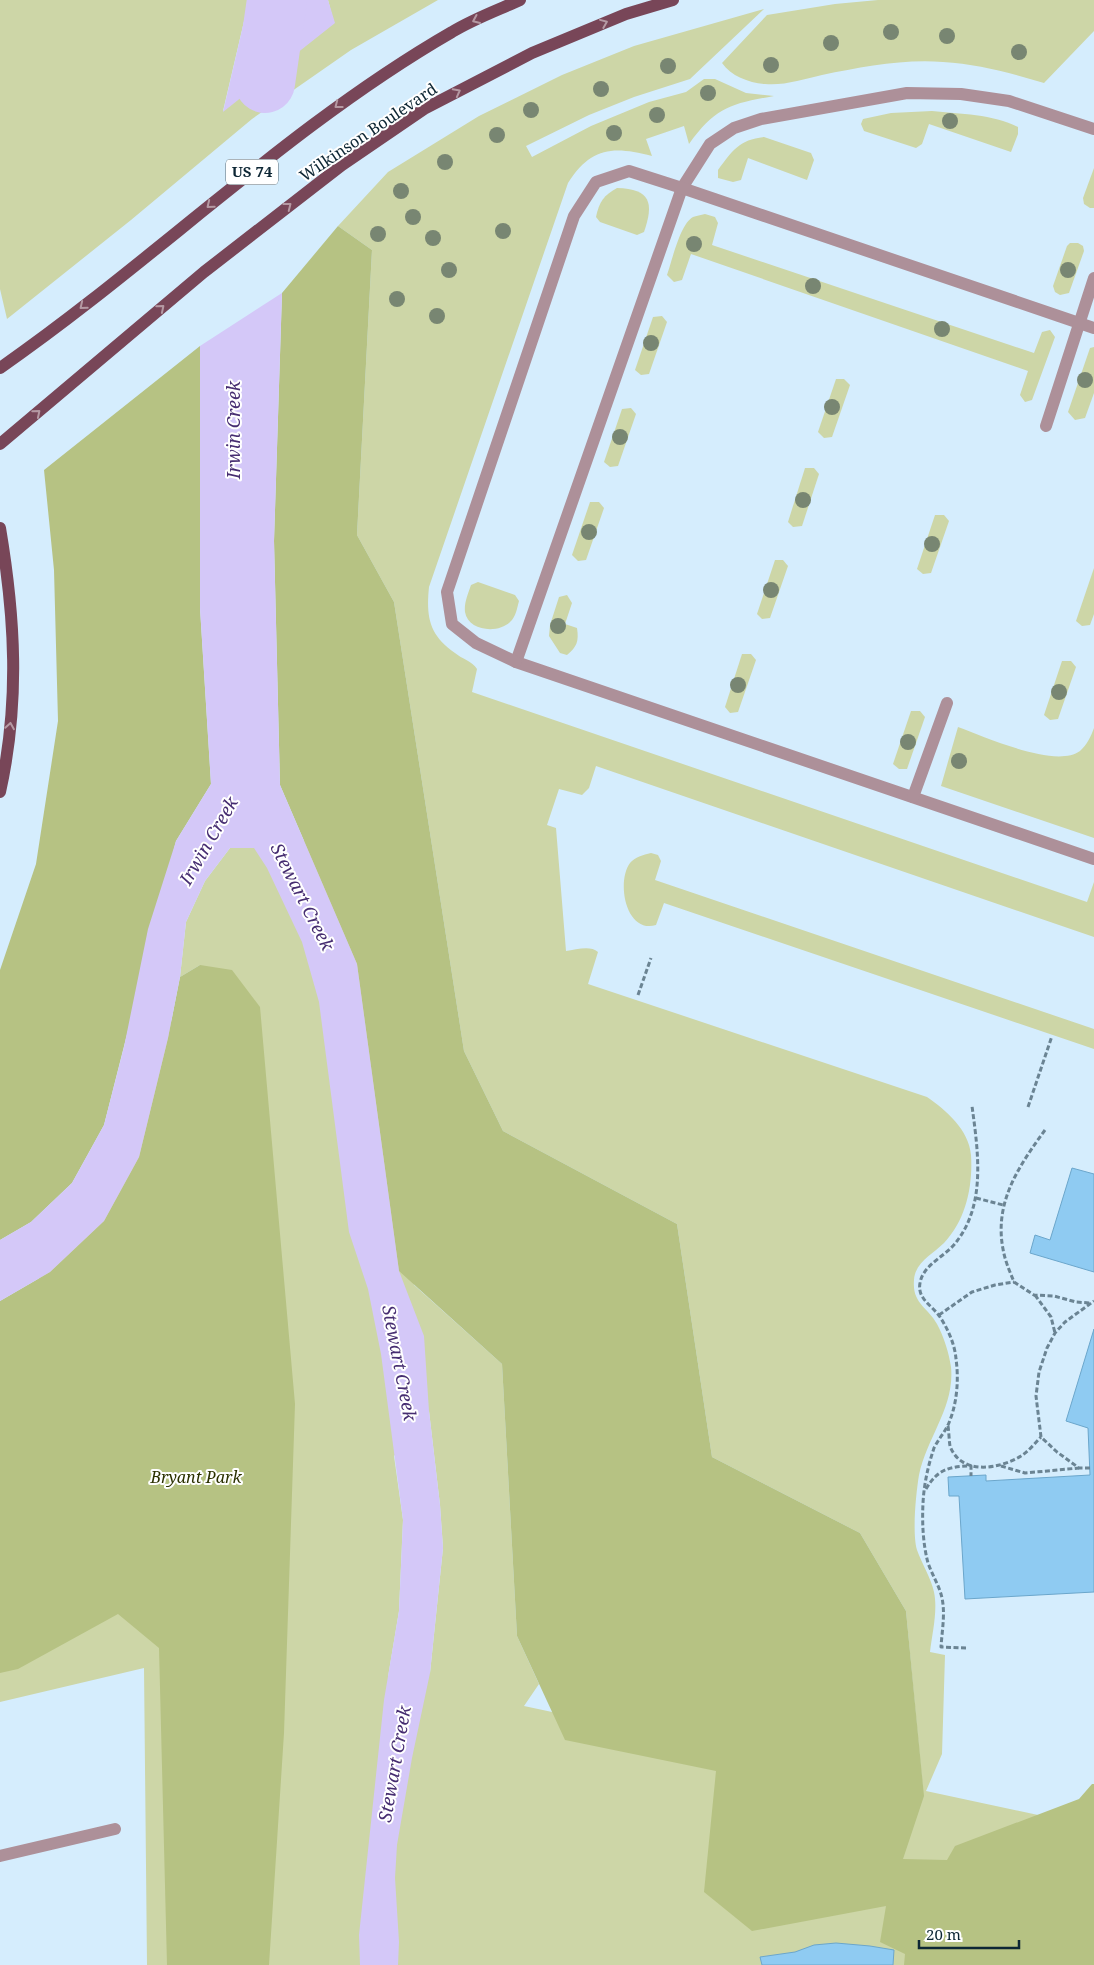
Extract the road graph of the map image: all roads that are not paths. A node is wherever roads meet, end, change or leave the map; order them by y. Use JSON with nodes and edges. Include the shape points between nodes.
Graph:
{"nodes":[{"id":1,"x":520,"y":0,"type":"edge"},
{"id":2,"x":673,"y":0,"type":"edge"},
{"id":3,"x":1094,"y":129,"type":"edge"},
{"id":4,"x":682,"y":188,"type":"junction"},
{"id":5,"x":1094,"y":278,"type":"edge"},
{"id":6,"x":1079,"y":323,"type":"junction"},
{"id":7,"x":1094,"y":328,"type":"edge"},
{"id":8,"x":0,"y":368,"type":"edge"},
{"id":9,"x":1046,"y":426,"type":"dead end"},
{"id":10,"x":0,"y":444,"type":"edge"},
{"id":11,"x":0,"y":528,"type":"edge"},
{"id":12,"x":516,"y":662,"type":"junction"},
{"id":13,"x":947,"y":703,"type":"dead end"},
{"id":14,"x":0,"y":792,"type":"edge"},
{"id":15,"x":913,"y":798,"type":"junction"},
{"id":16,"x":1094,"y":860,"type":"edge"},
{"id":17,"x":115,"y":1829,"type":"dead end"},
{"id":18,"x":0,"y":1856,"type":"edge"}],
"edges":[{"from":1,"to":8,"type":"main road","number":"US 74","one_way":true,"via":[[453,30],[357,91],[39,341]]},
{"from":10,"to":2,"type":"main road","name":"Wilkinson Boulevard","number":"US 74","one_way":true,"via":[[204,272],[342,165],[424,109],[532,52],[626,14]]},
{"from":3,"to":4,"type":"lane","via":[[1009,101],[960,94],[907,93],[761,119],[734,128],[710,144]]},
{"from":4,"to":6,"type":"lane"},
{"from":4,"to":12,"type":"lane"},
{"from":4,"to":12,"type":"lane","via":[[629,171],[596,182],[574,216],[447,592],[452,624],[476,643]]},
{"from":5,"to":6,"type":"lane"},
{"from":6,"to":7,"type":"lane"},
{"from":6,"to":9,"type":"lane"},
{"from":14,"to":11,"type":"main road","one_way":true,"via":[[12,717],[14,675],[8,576]]},
{"from":12,"to":15,"type":"lane"},
{"from":13,"to":15,"type":"lane"},
{"from":15,"to":16,"type":"lane"},
{"from":17,"to":18,"type":"lane"}]}
